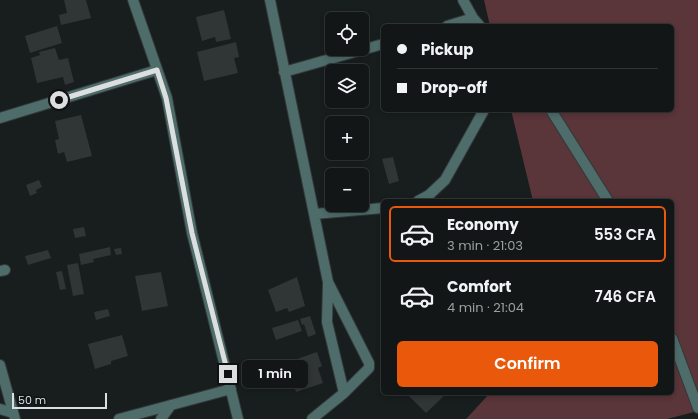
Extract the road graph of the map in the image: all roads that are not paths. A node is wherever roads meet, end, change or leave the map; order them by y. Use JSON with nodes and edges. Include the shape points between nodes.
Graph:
{"nodes":[{"id":1,"x":133,"y":0,"type":"edge"},
{"id":2,"x":270,"y":0,"type":"edge"},
{"id":3,"x":464,"y":0,"type":"edge"},
{"id":4,"x":476,"y":22,"type":"edge"},
{"id":5,"x":462,"y":24,"type":"edge"},
{"id":6,"x":381,"y":45,"type":"edge"},
{"id":7,"x":157,"y":70,"type":"junction"},
{"id":8,"x":284,"y":72,"type":"junction"},
{"id":9,"x":483,"y":112,"type":"edge"},
{"id":10,"x":552,"y":112,"type":"edge"},
{"id":11,"x":0,"y":118,"type":"edge"},
{"id":12,"x":422,"y":199,"type":"edge"},
{"id":13,"x":607,"y":199,"type":"edge"},
{"id":14,"x":381,"y":208,"type":"edge"},
{"id":15,"x":314,"y":214,"type":"junction"},
{"id":16,"x":328,"y":282,"type":"junction"},
{"id":17,"x":674,"y":343,"type":"edge"},
{"id":18,"x":0,"y":365,"type":"edge"},
{"id":19,"x":231,"y":389,"type":"junction"},
{"id":20,"x":344,"y":393,"type":"junction"},
{"id":21,"x":170,"y":405,"type":"junction"},
{"id":22,"x":698,"y":408,"type":"edge"},
{"id":23,"x":0,"y":409,"type":"edge"},
{"id":24,"x":14,"y":416,"type":"edge"},
{"id":25,"x":119,"y":419,"type":"edge"},
{"id":26,"x":161,"y":419,"type":"edge"},
{"id":27,"x":238,"y":419,"type":"edge"},
{"id":28,"x":312,"y":419,"type":"edge"}],
"edges":[{"from":1,"to":7,"type":"street"},
{"from":2,"to":8,"type":"street"},
{"from":3,"to":4,"type":"street"},
{"from":4,"to":5,"type":"street"},
{"from":6,"to":8,"type":"street"},
{"from":7,"to":11,"type":"street"},
{"from":7,"to":19,"type":"street","via":[[166,98],[192,233]]},
{"from":8,"to":15,"type":"street"},
{"from":9,"to":12,"type":"street","via":[[445,180],[430,195]]},
{"from":10,"to":13,"type":"street"},
{"from":14,"to":15,"type":"street"},
{"from":15,"to":16,"type":"street"},
{"from":16,"to":20,"type":"street","via":[[327,322]]},
{"from":16,"to":20,"type":"street","via":[[369,363],[369,368]]},
{"from":17,"to":22,"type":"street"},
{"from":18,"to":24,"type":"street"},
{"from":19,"to":21,"type":"street"},
{"from":19,"to":27,"type":"street"},
{"from":20,"to":28,"type":"street"},
{"from":21,"to":25,"type":"street"},
{"from":21,"to":26,"type":"street"},
{"from":23,"to":24,"type":"street"}]}
